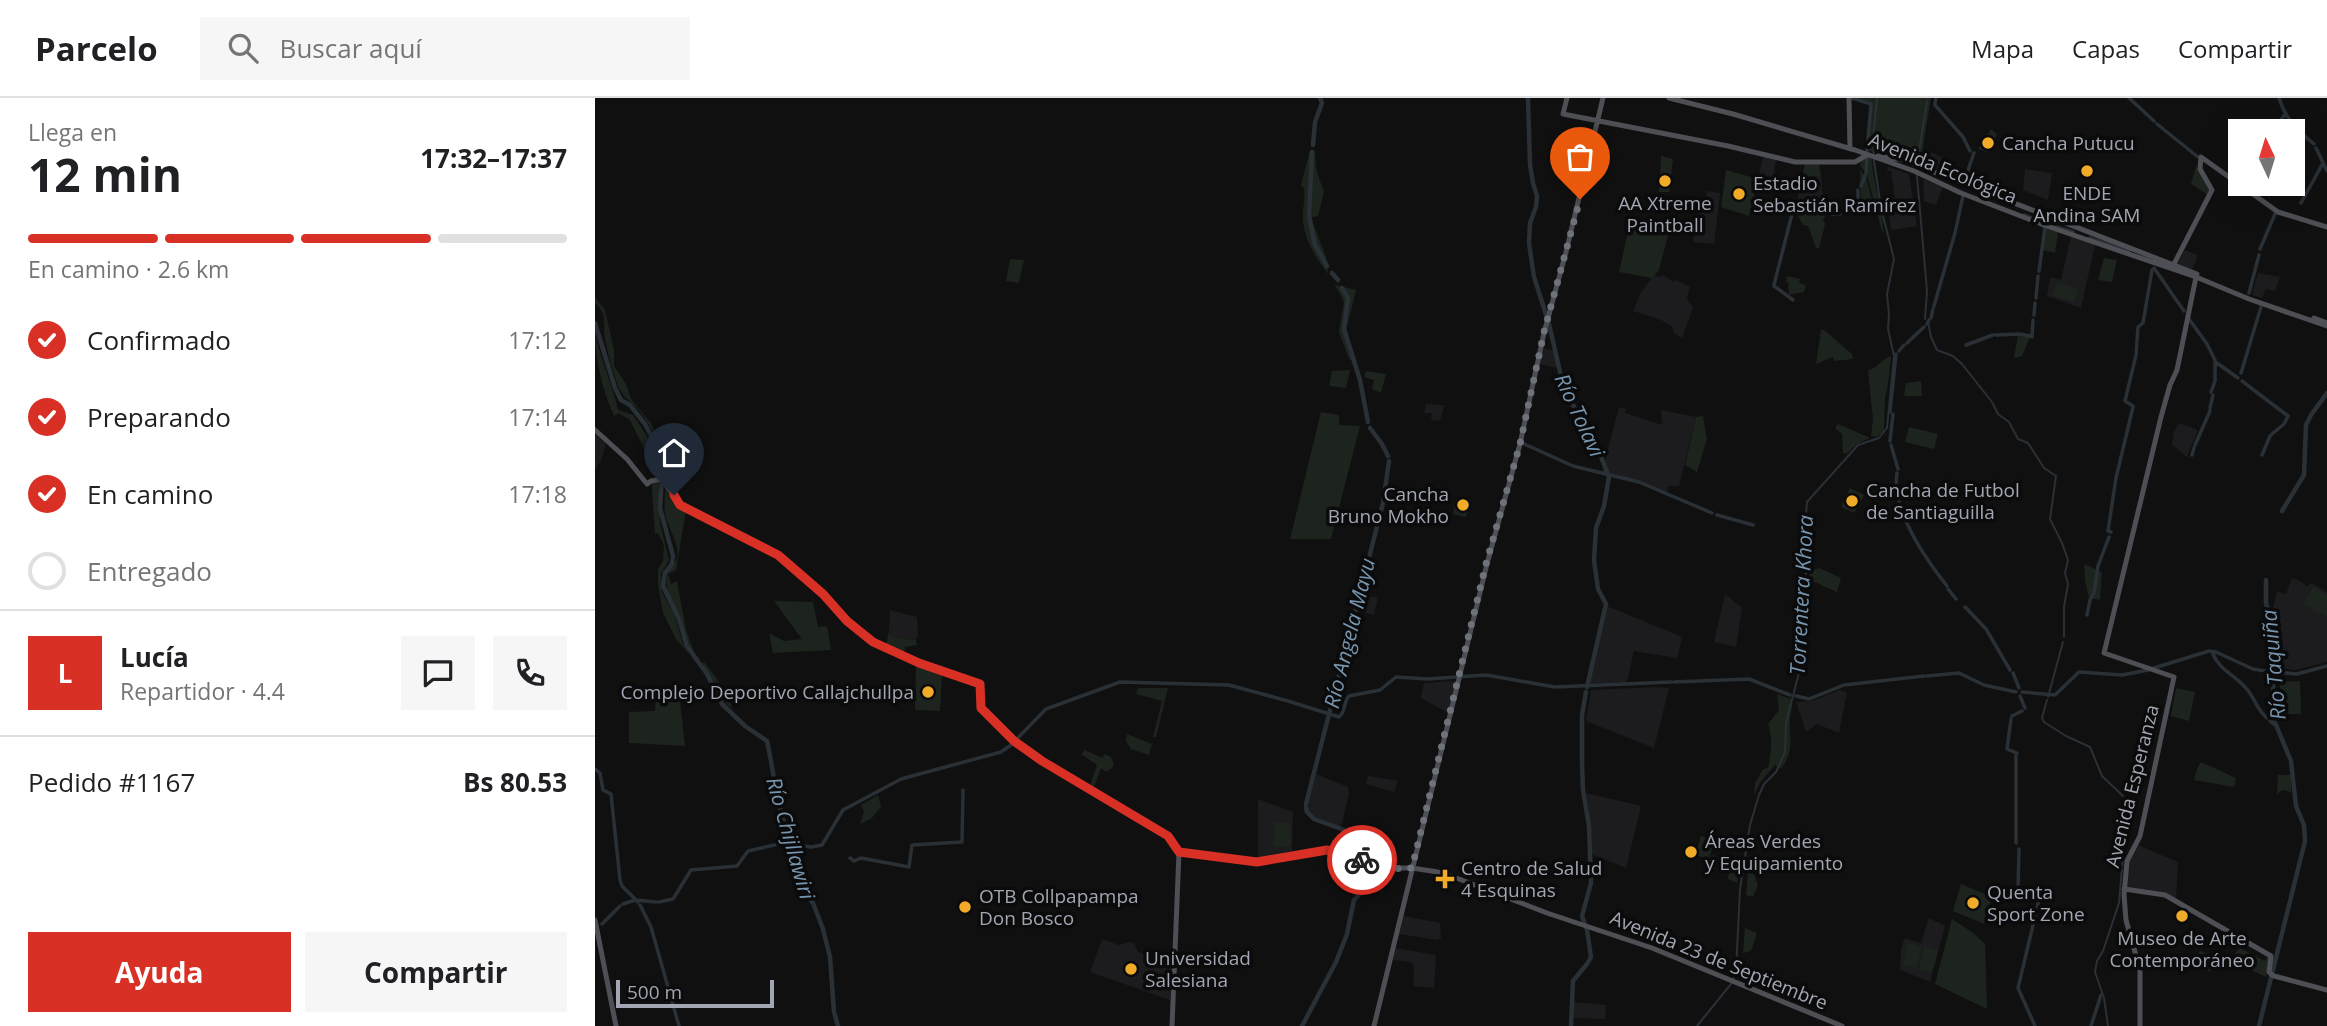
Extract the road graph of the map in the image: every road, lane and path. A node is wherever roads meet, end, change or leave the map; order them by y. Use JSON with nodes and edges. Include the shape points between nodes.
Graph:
{"nodes":[{"id":1,"x":1566,"y":98,"type":"edge"},
{"id":2,"x":1604,"y":98,"type":"edge"},
{"id":3,"x":1669,"y":98,"type":"edge"},
{"id":4,"x":1849,"y":98,"type":"edge"},
{"id":5,"x":1598,"y":123,"type":"junction"},
{"id":6,"x":1852,"y":149,"type":"junction"},
{"id":7,"x":1873,"y":156,"type":"junction"},
{"id":8,"x":2327,"y":229,"type":"edge"},
{"id":9,"x":2173,"y":267,"type":"junction"},
{"id":10,"x":2196,"y":277,"type":"junction"},
{"id":11,"x":2261,"y":302,"type":"junction"},
{"id":12,"x":2327,"y":324,"type":"edge"},
{"id":13,"x":595,"y":430,"type":"edge"},
{"id":14,"x":1179,"y":852,"type":"junction"},
{"id":15,"x":1412,"y":868,"type":"junction"},
{"id":16,"x":2124,"y":889,"type":"junction"},
{"id":17,"x":595,"y":920,"type":"edge"},
{"id":18,"x":2327,"y":990,"type":"edge"},
{"id":19,"x":616,"y":1026,"type":"edge"},
{"id":20,"x":1172,"y":1026,"type":"edge"},
{"id":21,"x":1374,"y":1026,"type":"edge"},
{"id":22,"x":1842,"y":1026,"type":"edge"},
{"id":23,"x":2140,"y":1026,"type":"edge"}],
"edges":[{"from":1,"to":5,"type":"main road","via":[[1563,114]]},
{"from":2,"to":5,"type":"main road"},
{"from":3,"to":6,"type":"main road","name":"Avenida Ecológica"},
{"from":4,"to":6,"type":"main road"},
{"from":5,"to":7,"type":"main road","via":[[1795,162],[1855,162]]},
{"from":5,"to":15,"type":"main road"},
{"from":6,"to":7,"type":"main road","name":"Avenida Ecológica"},
{"from":7,"to":9,"type":"main road","name":"Avenida Ecológica"},
{"from":8,"to":9,"type":"main road","via":[[2277,214],[2200,158],[2200,169],[2212,190]]},
{"from":9,"to":10,"type":"main road","name":"Avenida Ecológica"},
{"from":9,"to":11,"type":"main road","name":"Avenida Ecológica"},
{"from":10,"to":11,"type":"main road","name":"Avenida Ecológica"},
{"from":10,"to":16,"type":"main road","name":"Avenida Esperanza","via":[[2177,370],[2161,417],[2104,653],[2174,677],[2140,836],[2127,861]]},
{"from":11,"to":12,"type":"main road","name":"Avenida Ecológica"},
{"from":13,"to":14,"type":"main road","via":[[647,484],[662,480],[680,505],[778,555],[873,642],[980,684],[981,708],[1014,741],[1168,836]]},
{"from":14,"to":15,"type":"main road","name":"Avenida 23 de Septiembre","via":[[1257,862],[1327,850],[1385,869]]},
{"from":14,"to":20,"type":"main road"},
{"from":15,"to":21,"type":"main road"},
{"from":15,"to":22,"type":"main road","name":"Avenida 23 de Septiembre","via":[[1448,876],[1622,937]]},
{"from":16,"to":18,"type":"main road","via":[[2165,895],[2271,956],[2273,975]]},
{"from":16,"to":23,"type":"main road","name":"Avenida Esperanza","via":[[2126,920],[2140,970]]},
{"from":17,"to":19,"type":"main road"}]}
